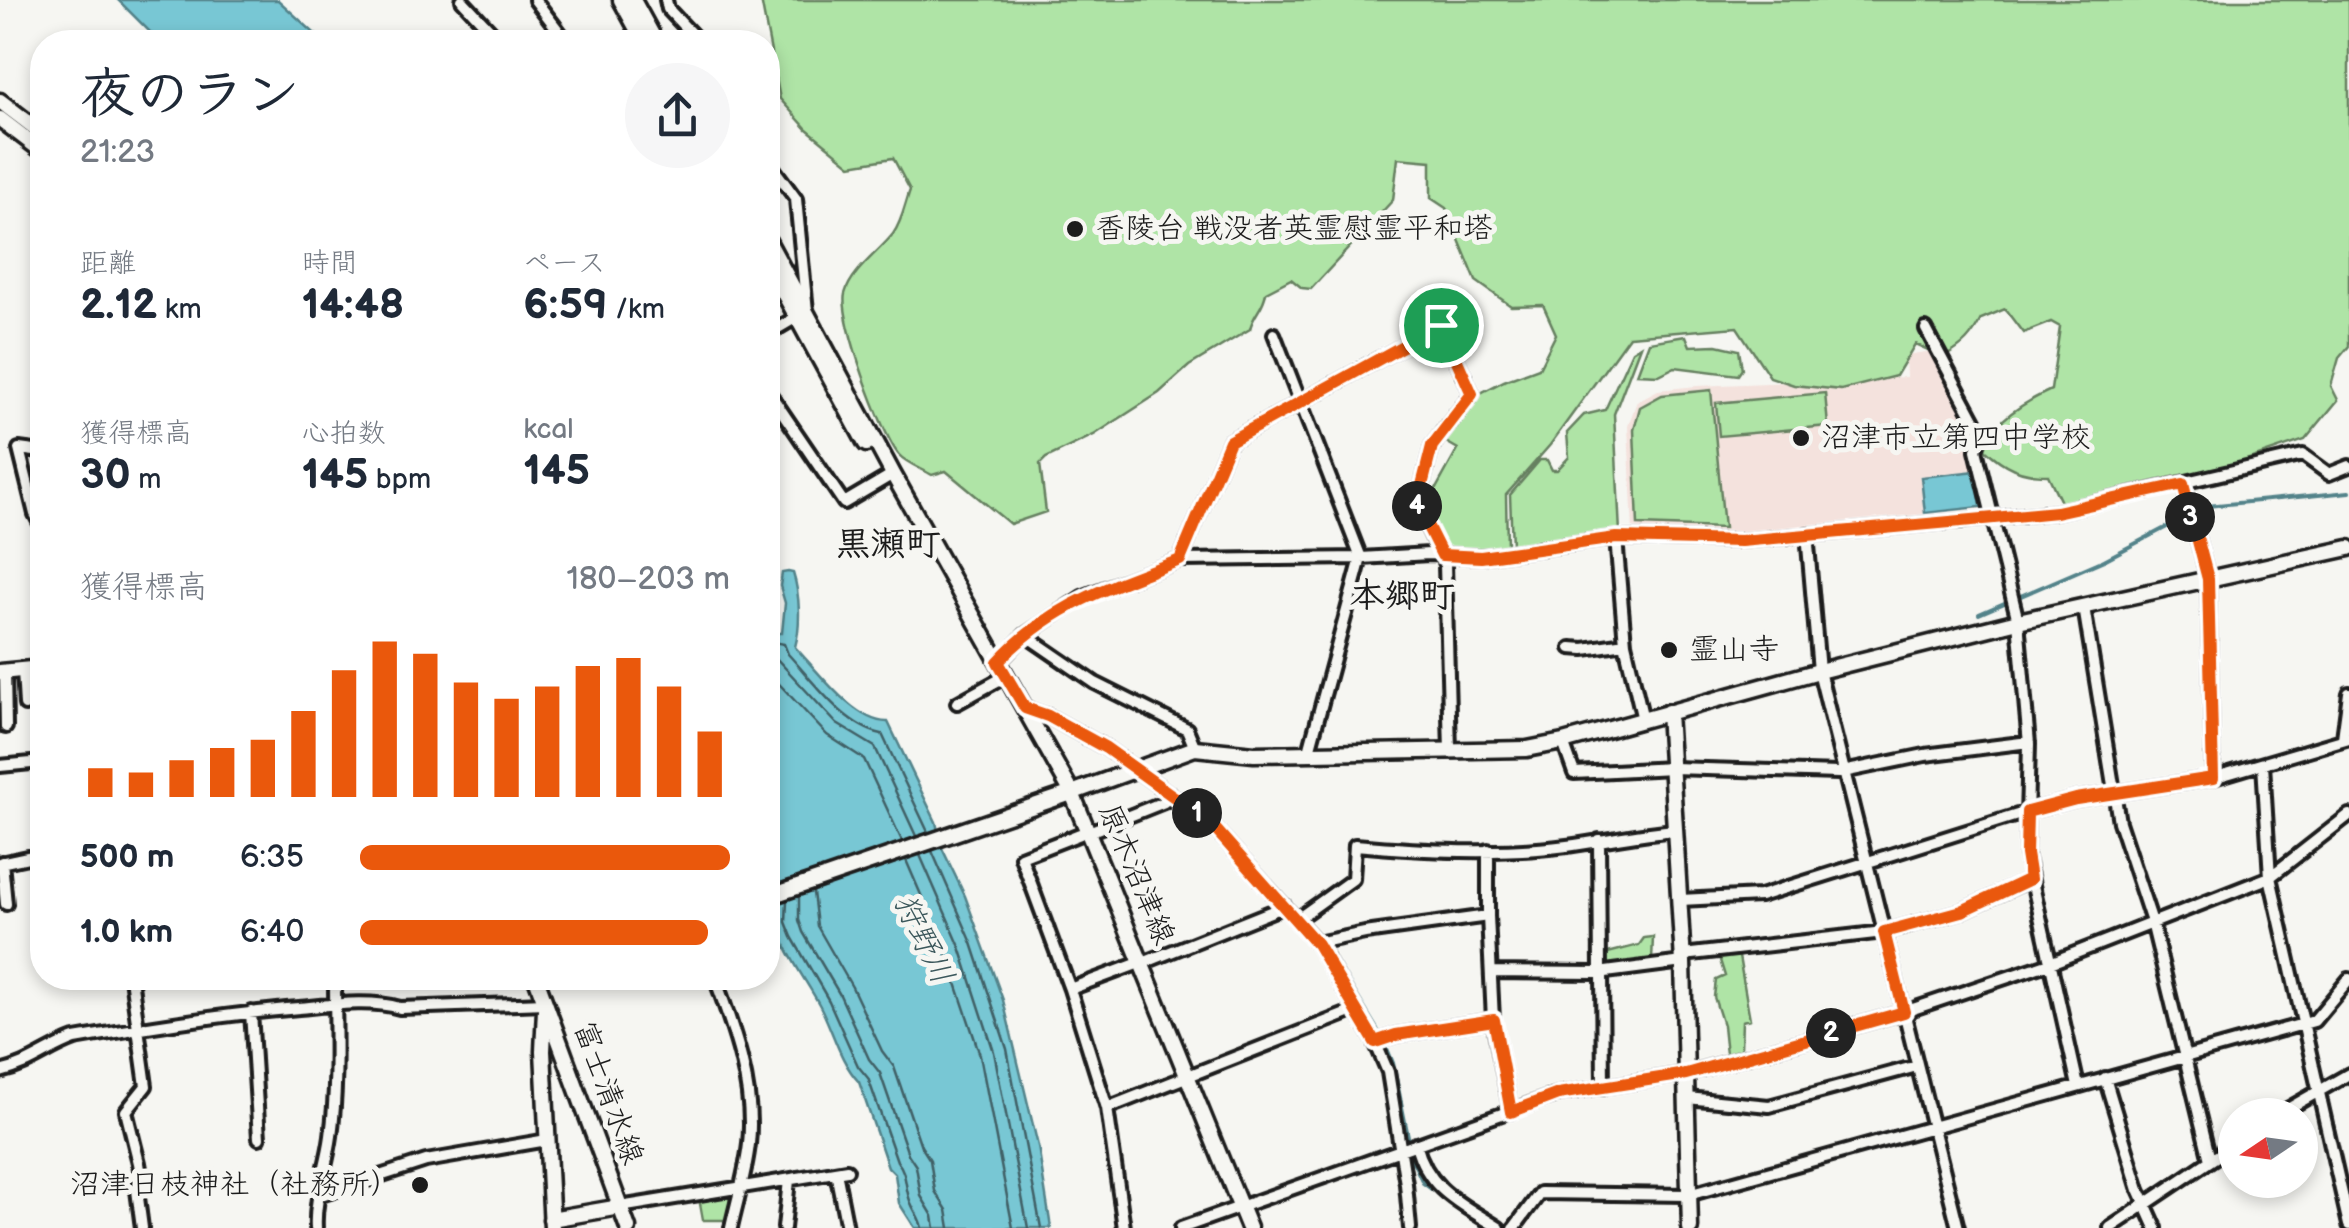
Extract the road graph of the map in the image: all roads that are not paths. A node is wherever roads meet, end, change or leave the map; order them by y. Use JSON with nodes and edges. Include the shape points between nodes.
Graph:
{"nodes":[{"id":1,"x":462,"y":0,"type":"edge"},
{"id":2,"x":535,"y":0,"type":"edge"},
{"id":3,"x":621,"y":0,"type":"edge"},
{"id":4,"x":634,"y":0,"type":"edge"},
{"id":5,"x":666,"y":0,"type":"edge"},
{"id":6,"x":490,"y":30,"type":"edge"},
{"id":7,"x":558,"y":30,"type":"edge"},
{"id":8,"x":637,"y":30,"type":"edge"},
{"id":9,"x":650,"y":30,"type":"edge"},
{"id":10,"x":688,"y":30,"type":"edge"},
{"id":11,"x":0,"y":101,"type":"edge"},
{"id":12,"x":0,"y":120,"type":"edge"},
{"id":13,"x":30,"y":124,"type":"edge"},
{"id":14,"x":30,"y":142,"type":"edge"},
{"id":15,"x":780,"y":177,"type":"edge"},
{"id":16,"x":780,"y":267,"type":"edge"},
{"id":17,"x":780,"y":282,"type":"edge"},
{"id":18,"x":802,"y":314,"type":"junction"},
{"id":19,"x":780,"y":327,"type":"edge"},
{"id":20,"x":1926,"y":329,"type":"dead end"},
{"id":21,"x":1274,"y":334,"type":"dead end"},
{"id":22,"x":1301,"y":402,"type":"junction"},
{"id":23,"x":780,"y":409,"type":"edge"},
{"id":24,"x":30,"y":450,"type":"edge"},
{"id":25,"x":2349,"y":466,"type":"edge"},
{"id":26,"x":889,"y":477,"type":"junction"},
{"id":27,"x":2183,"y":484,"type":"junction"},
{"id":28,"x":30,"y":494,"type":"edge"},
{"id":29,"x":1994,"y":518,"type":"junction"},
{"id":30,"x":1807,"y":534,"type":"junction"},
{"id":31,"x":1616,"y":538,"type":"junction"},
{"id":32,"x":2349,"y":548,"type":"edge"},
{"id":33,"x":1442,"y":555,"type":"junction"},
{"id":34,"x":1361,"y":558,"type":"junction"},
{"id":35,"x":1180,"y":560,"type":"junction"},
{"id":36,"x":2208,"y":579,"type":"junction"},
{"id":37,"x":2084,"y":607,"type":"junction"},
{"id":38,"x":2018,"y":621,"type":"junction"},
{"id":39,"x":1026,"y":634,"type":"junction"},
{"id":40,"x":1626,"y":643,"type":"junction"},
{"id":41,"x":1571,"y":648,"type":"dead end"},
{"id":42,"x":30,"y":669,"type":"edge"},
{"id":43,"x":22,"y":670,"type":"junction"},
{"id":44,"x":1819,"y":671,"type":"junction"},
{"id":45,"x":2,"y":672,"type":"edge"},
{"id":46,"x":1001,"y":673,"type":"junction"},
{"id":47,"x":2349,"y":693,"type":"edge"},
{"id":48,"x":957,"y":703,"type":"dead end"},
{"id":49,"x":25,"y":706,"type":"dead end"},
{"id":50,"x":1025,"y":708,"type":"junction"},
{"id":51,"x":1668,"y":712,"type":"junction"},
{"id":52,"x":1643,"y":720,"type":"junction"},
{"id":53,"x":6,"y":727,"type":"dead end"},
{"id":54,"x":2346,"y":738,"type":"edge"},
{"id":55,"x":1563,"y":742,"type":"junction"},
{"id":56,"x":2030,"y":742,"type":"junction"},
{"id":57,"x":1195,"y":748,"type":"junction"},
{"id":58,"x":1309,"y":751,"type":"junction"},
{"id":59,"x":1450,"y":751,"type":"junction"},
{"id":60,"x":30,"y":763,"type":"edge"},
{"id":61,"x":2264,"y":764,"type":"junction"},
{"id":62,"x":0,"y":766,"type":"edge"},
{"id":63,"x":1672,"y":768,"type":"junction"},
{"id":64,"x":1132,"y":770,"type":"junction"},
{"id":65,"x":1843,"y":771,"type":"junction"},
{"id":66,"x":2213,"y":778,"type":"junction"},
{"id":67,"x":2114,"y":792,"type":"junction"},
{"id":68,"x":1172,"y":794,"type":"junction"},
{"id":69,"x":1068,"y":795,"type":"junction"},
{"id":70,"x":2027,"y":812,"type":"junction"},
{"id":71,"x":2349,"y":815,"type":"edge"},
{"id":72,"x":1676,"y":830,"type":"junction"},
{"id":73,"x":1085,"y":833,"type":"junction"},
{"id":74,"x":1599,"y":840,"type":"junction"},
{"id":75,"x":1488,"y":850,"type":"junction"},
{"id":76,"x":30,"y":856,"type":"edge"},
{"id":77,"x":1,"y":862,"type":"edge"},
{"id":78,"x":1868,"y":863,"type":"junction"},
{"id":79,"x":2270,"y":877,"type":"junction"},
{"id":80,"x":2030,"y":879,"type":"junction"},
{"id":81,"x":780,"y":893,"type":"edge"},
{"id":82,"x":1680,"y":900,"type":"junction"},
{"id":83,"x":6,"y":904,"type":"dead end"},
{"id":84,"x":1285,"y":906,"type":"junction"},
{"id":85,"x":1488,"y":916,"type":"junction"},
{"id":86,"x":1296,"y":920,"type":"junction"},
{"id":87,"x":2152,"y":922,"type":"junction"},
{"id":88,"x":1884,"y":932,"type":"junction"},
{"id":89,"x":1317,"y":944,"type":"junction"},
{"id":90,"x":1683,"y":958,"type":"junction"},
{"id":91,"x":2050,"y":963,"type":"junction"},
{"id":92,"x":1139,"y":964,"type":"junction"},
{"id":93,"x":1491,"y":972,"type":"junction"},
{"id":94,"x":1601,"y":972,"type":"junction"},
{"id":95,"x":2349,"y":980,"type":"edge"},
{"id":96,"x":1070,"y":989,"type":"junction"},
{"id":97,"x":133,"y":990,"type":"edge"},
{"id":98,"x":335,"y":990,"type":"edge"},
{"id":99,"x":543,"y":990,"type":"edge"},
{"id":100,"x":720,"y":990,"type":"edge"},
{"id":101,"x":546,"y":1003,"type":"junction"},
{"id":102,"x":335,"y":1004,"type":"junction"},
{"id":103,"x":1356,"y":1010,"type":"junction"},
{"id":104,"x":251,"y":1012,"type":"junction"},
{"id":105,"x":1904,"y":1012,"type":"junction"},
{"id":106,"x":1494,"y":1020,"type":"junction"},
{"id":107,"x":2304,"y":1023,"type":"junction"},
{"id":108,"x":140,"y":1028,"type":"junction"},
{"id":109,"x":1375,"y":1042,"type":"junction"},
{"id":110,"x":2186,"y":1056,"type":"junction"},
{"id":111,"x":1917,"y":1066,"type":"junction"},
{"id":112,"x":0,"y":1072,"type":"edge"},
{"id":113,"x":1686,"y":1074,"type":"junction"},
{"id":114,"x":2349,"y":1074,"type":"edge"},
{"id":115,"x":1185,"y":1078,"type":"junction"},
{"id":116,"x":2106,"y":1078,"type":"junction"},
{"id":117,"x":1603,"y":1086,"type":"junction"},
{"id":118,"x":2078,"y":1086,"type":"junction"},
{"id":119,"x":2318,"y":1092,"type":"junction"},
{"id":120,"x":1686,"y":1098,"type":"junction"},
{"id":121,"x":2307,"y":1098,"type":"edge"},
{"id":122,"x":1106,"y":1108,"type":"junction"},
{"id":123,"x":1511,"y":1112,"type":"junction"},
{"id":124,"x":1932,"y":1126,"type":"junction"},
{"id":125,"x":259,"y":1138,"type":"dead end"},
{"id":126,"x":547,"y":1140,"type":"junction"},
{"id":127,"x":1416,"y":1144,"type":"junction"},
{"id":128,"x":1401,"y":1150,"type":"junction"},
{"id":129,"x":2218,"y":1155,"type":"edge"},
{"id":130,"x":2210,"y":1160,"type":"junction"},
{"id":131,"x":789,"y":1180,"type":"junction"},
{"id":132,"x":740,"y":1188,"type":"junction"},
{"id":133,"x":321,"y":1195,"type":"junction"},
{"id":134,"x":1688,"y":1196,"type":"junction"},
{"id":135,"x":2145,"y":1203,"type":"junction"},
{"id":136,"x":620,"y":1207,"type":"junction"},
{"id":137,"x":1237,"y":1208,"type":"junction"},
{"id":138,"x":551,"y":1223,"type":"edge"},
{"id":139,"x":2349,"y":1226,"type":"edge"},
{"id":140,"x":1408,"y":1227,"type":"edge"},
{"id":141,"x":142,"y":1228,"type":"edge"},
{"id":142,"x":316,"y":1228,"type":"edge"},
{"id":143,"x":628,"y":1228,"type":"edge"},
{"id":144,"x":731,"y":1228,"type":"edge"},
{"id":145,"x":784,"y":1228,"type":"edge"},
{"id":146,"x":847,"y":1228,"type":"edge"},
{"id":147,"x":1124,"y":1228,"type":"edge"},
{"id":148,"x":1181,"y":1228,"type":"edge"},
{"id":149,"x":1240,"y":1228,"type":"edge"},
{"id":150,"x":1249,"y":1228,"type":"edge"},
{"id":151,"x":1500,"y":1228,"type":"edge"},
{"id":152,"x":1514,"y":1228,"type":"edge"},
{"id":153,"x":1690,"y":1228,"type":"edge"},
{"id":154,"x":1956,"y":1228,"type":"edge"},
{"id":155,"x":2110,"y":1228,"type":"edge"},
{"id":156,"x":2156,"y":1228,"type":"edge"}],
"edges":[{"from":1,"to":6,"type":"street"},
{"from":2,"to":7,"type":"street"},
{"from":3,"to":8,"type":"street"},
{"from":4,"to":9,"type":"street"},
{"from":5,"to":10,"type":"street"},
{"from":11,"to":13,"type":"street"},
{"from":12,"to":14,"type":"street"},
{"from":15,"to":18,"type":"street","via":[[796,199]]},
{"from":16,"to":18,"type":"street","name":"原木沼津線"},
{"from":17,"to":18,"type":"street","name":"原木沼津線"},
{"from":18,"to":19,"type":"street"},
{"from":18,"to":26,"type":"street","name":"原木沼津線"},
{"from":20,"to":29,"type":"street","via":[[1981,432],[1976,450]]},
{"from":21,"to":22,"type":"street"},
{"from":22,"to":33,"type":"street","via":[[1441,325],[1472,394],[1432,446],[1417,505]]},
{"from":22,"to":34,"type":"street"},
{"from":22,"to":35,"type":"street","via":[[1230,441]]},
{"from":23,"to":26,"type":"street","via":[[844,503]]},
{"from":24,"to":28,"type":"street","via":[[19,449]]},
{"from":25,"to":27,"type":"street","via":[[2328,474],[2303,455]]},
{"from":26,"to":46,"type":"street","name":"原木沼津線"},
{"from":27,"to":29,"type":"street","via":[[2056,512]]},
{"from":27,"to":36,"type":"street"},
{"from":29,"to":30,"type":"street"},
{"from":29,"to":38,"type":"street"},
{"from":30,"to":31,"type":"street","via":[[1741,541]]},
{"from":30,"to":44,"type":"street"},
{"from":31,"to":33,"type":"street","via":[[1481,557]]},
{"from":31,"to":40,"type":"street"},
{"from":32,"to":36,"type":"street"},
{"from":33,"to":34,"type":"street"},
{"from":33,"to":59,"type":"street"},
{"from":34,"to":35,"type":"street"},
{"from":34,"to":58,"type":"street"},
{"from":35,"to":39,"type":"street","via":[[1082,597]]},
{"from":36,"to":37,"type":"street"},
{"from":36,"to":66,"type":"street"},
{"from":37,"to":38,"type":"street"},
{"from":37,"to":67,"type":"street"},
{"from":38,"to":44,"type":"street"},
{"from":38,"to":56,"type":"street"},
{"from":39,"to":46,"type":"street"},
{"from":39,"to":57,"type":"street","via":[[1096,684],[1187,729]]},
{"from":40,"to":41,"type":"street"},
{"from":40,"to":52,"type":"street"},
{"from":42,"to":43,"type":"street"},
{"from":43,"to":45,"type":"street"},
{"from":43,"to":49,"type":"street"},
{"from":44,"to":51,"type":"street"},
{"from":44,"to":65,"type":"street"},
{"from":45,"to":53,"type":"street"},
{"from":46,"to":48,"type":"street"},
{"from":46,"to":50,"type":"street","name":"原木沼津線"},
{"from":46,"to":69,"type":"street","name":"原木沼津線"},
{"from":47,"to":54,"type":"street"},
{"from":50,"to":64,"type":"street","via":[[1106,748]]},
{"from":50,"to":69,"type":"street","name":"原木沼津線"},
{"from":51,"to":52,"type":"street"},
{"from":51,"to":63,"type":"street"},
{"from":52,"to":55,"type":"street"},
{"from":54,"to":61,"type":"street"},
{"from":55,"to":59,"type":"street"},
{"from":55,"to":63,"type":"street","via":[[1574,773]]},
{"from":56,"to":65,"type":"street"},
{"from":56,"to":70,"type":"street"},
{"from":57,"to":58,"type":"street"},
{"from":57,"to":64,"type":"street"},
{"from":58,"to":59,"type":"street"},
{"from":60,"to":62,"type":"street"},
{"from":61,"to":66,"type":"street"},
{"from":61,"to":79,"type":"street"},
{"from":63,"to":65,"type":"street"},
{"from":63,"to":72,"type":"street"},
{"from":64,"to":68,"type":"street"},
{"from":64,"to":69,"type":"street"},
{"from":65,"to":78,"type":"street"},
{"from":66,"to":67,"type":"street"},
{"from":67,"to":70,"type":"street"},
{"from":67,"to":87,"type":"street"},
{"from":68,"to":73,"type":"street"},
{"from":68,"to":84,"type":"street","via":[[1209,822]]},
{"from":69,"to":73,"type":"street","name":"原木沼津線"},
{"from":69,"to":81,"type":"street"},
{"from":70,"to":78,"type":"street"},
{"from":70,"to":80,"type":"street"},
{"from":71,"to":79,"type":"street"},
{"from":72,"to":74,"type":"street"},
{"from":72,"to":82,"type":"street"},
{"from":73,"to":92,"type":"street","name":"原木沼津線"},
{"from":73,"to":96,"type":"street","via":[[1021,858]]},
{"from":74,"to":75,"type":"street"},
{"from":74,"to":94,"type":"street"},
{"from":75,"to":85,"type":"street"},
{"from":75,"to":86,"type":"street","via":[[1355,845],[1353,880]]},
{"from":76,"to":77,"type":"street"},
{"from":77,"to":83,"type":"street"},
{"from":78,"to":82,"type":"street","via":[[1760,896]]},
{"from":78,"to":88,"type":"street"},
{"from":79,"to":87,"type":"street"},
{"from":79,"to":107,"type":"street"},
{"from":80,"to":88,"type":"street","via":[[1962,911]]},
{"from":80,"to":91,"type":"street"},
{"from":82,"to":90,"type":"street"},
{"from":84,"to":86,"type":"street"},
{"from":84,"to":92,"type":"street"},
{"from":85,"to":89,"type":"street"},
{"from":85,"to":93,"type":"street"},
{"from":86,"to":89,"type":"street"},
{"from":87,"to":91,"type":"street"},
{"from":87,"to":110,"type":"street"},
{"from":88,"to":90,"type":"street"},
{"from":88,"to":105,"type":"street"},
{"from":89,"to":103,"type":"street"},
{"from":90,"to":94,"type":"street"},
{"from":90,"to":113,"type":"street"},
{"from":91,"to":105,"type":"street"},
{"from":91,"to":118,"type":"street"},
{"from":92,"to":96,"type":"street"},
{"from":92,"to":115,"type":"street","name":"原木沼津線"},
{"from":93,"to":94,"type":"street"},
{"from":93,"to":106,"type":"street"},
{"from":94,"to":117,"type":"street"},
{"from":95,"to":107,"type":"street","via":[[2314,1021]]},
{"from":96,"to":122,"type":"street"},
{"from":97,"to":108,"type":"street"},
{"from":98,"to":102,"type":"street"},
{"from":99,"to":101,"type":"street","name":"富士清水線"},
{"from":100,"to":132,"type":"street","via":[[738,1036],[748,1116]]},
{"from":101,"to":102,"type":"street"},
{"from":101,"to":126,"type":"street"},
{"from":101,"to":136,"type":"street","name":"富士清水線"},
{"from":102,"to":104,"type":"street"},
{"from":102,"to":133,"type":"street","via":[[332,1133]]},
{"from":103,"to":109,"type":"street"},
{"from":103,"to":115,"type":"street"},
{"from":104,"to":108,"type":"street"},
{"from":104,"to":125,"type":"street"},
{"from":105,"to":111,"type":"street"},
{"from":105,"to":113,"type":"street"},
{"from":106,"to":109,"type":"street"},
{"from":106,"to":123,"type":"street"},
{"from":107,"to":110,"type":"street"},
{"from":107,"to":119,"type":"street"},
{"from":108,"to":112,"type":"street","via":[[66,1042]]},
{"from":108,"to":141,"type":"street","via":[[146,1086],[126,1111],[141,1176]]},
{"from":109,"to":128,"type":"street","via":[[1388,1072]]},
{"from":110,"to":116,"type":"street"},
{"from":110,"to":130,"type":"street"},
{"from":111,"to":120,"type":"street","via":[[1768,1106]]},
{"from":111,"to":124,"type":"street"},
{"from":113,"to":117,"type":"street"},
{"from":113,"to":120,"type":"street"},
{"from":114,"to":119,"type":"street"},
{"from":115,"to":122,"type":"street"},
{"from":115,"to":137,"type":"street","name":"原木沼津線"},
{"from":116,"to":118,"type":"street"},
{"from":116,"to":135,"type":"street"},
{"from":117,"to":123,"type":"street"},
{"from":118,"to":124,"type":"street"},
{"from":119,"to":121,"type":"street"},
{"from":119,"to":139,"type":"street"},
{"from":120,"to":134,"type":"street"},
{"from":122,"to":147,"type":"street"},
{"from":123,"to":127,"type":"street"},
{"from":124,"to":134,"type":"street"},
{"from":124,"to":154,"type":"street"},
{"from":126,"to":133,"type":"street","via":[[426,1160]]},
{"from":126,"to":138,"type":"street"},
{"from":127,"to":128,"type":"street"},
{"from":127,"to":151,"type":"street","via":[[1427,1175]]},
{"from":128,"to":137,"type":"street"},
{"from":128,"to":140,"type":"street"},
{"from":129,"to":130,"type":"street"},
{"from":130,"to":135,"type":"street"},
{"from":131,"to":132,"type":"street"},
{"from":131,"to":145,"type":"street"},
{"from":131,"to":146,"type":"street","via":[[842,1171]]},
{"from":132,"to":136,"type":"street"},
{"from":132,"to":144,"type":"street"},
{"from":133,"to":142,"type":"street","via":[[314,1207]]},
{"from":134,"to":152,"type":"street","via":[[1540,1193]]},
{"from":134,"to":153,"type":"street"},
{"from":135,"to":155,"type":"street"},
{"from":135,"to":156,"type":"street"},
{"from":136,"to":138,"type":"street"},
{"from":136,"to":143,"type":"street","name":"富士清水線"},
{"from":137,"to":148,"type":"street"},
{"from":137,"to":149,"type":"street","name":"原木沼津線"},
{"from":137,"to":150,"type":"street","name":"原木沼津線"}]}
